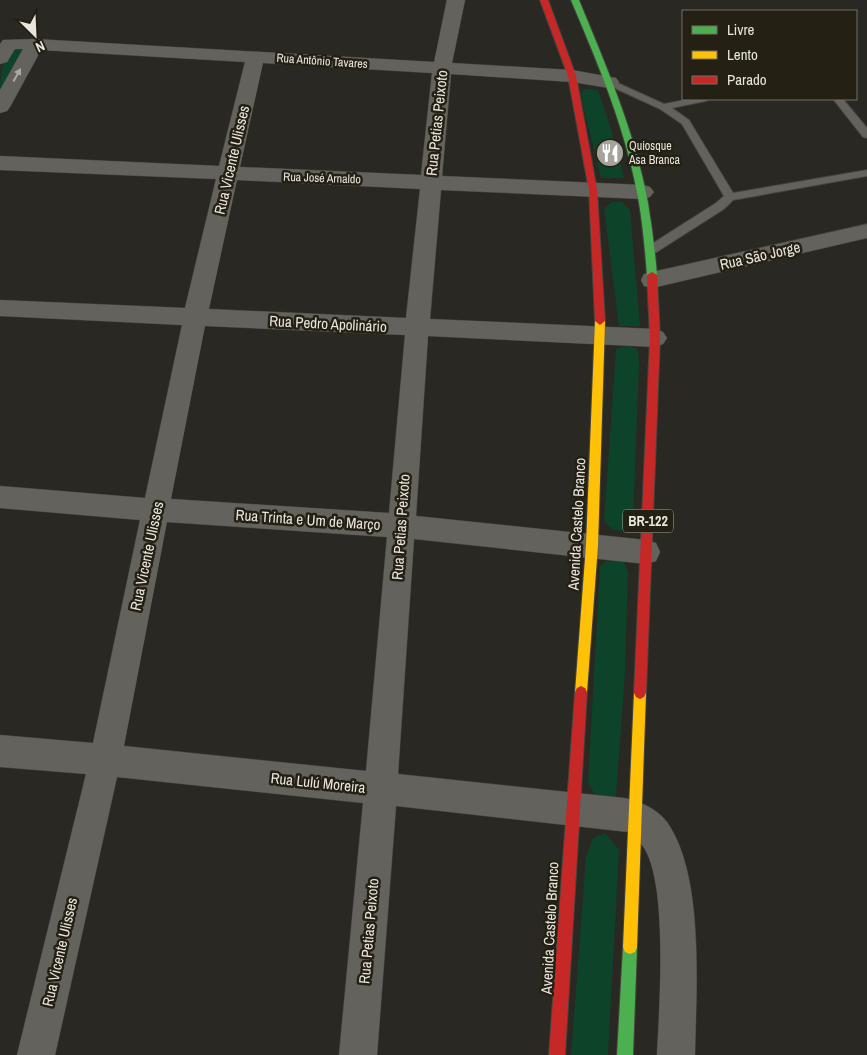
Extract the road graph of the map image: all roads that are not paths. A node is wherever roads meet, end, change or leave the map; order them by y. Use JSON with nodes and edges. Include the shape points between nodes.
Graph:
{"nodes":[{"id":1,"x":456,"y":0,"type":"edge"},
{"id":2,"x":544,"y":0,"type":"edge"},
{"id":3,"x":575,"y":0,"type":"edge"},
{"id":4,"x":35,"y":44,"type":"junction"},
{"id":5,"x":255,"y":57,"type":"junction"},
{"id":6,"x":0,"y":58,"type":"edge"},
{"id":7,"x":442,"y":69,"type":"junction"},
{"id":8,"x":572,"y":76,"type":"junction"},
{"id":9,"x":609,"y":82,"type":"junction"},
{"id":10,"x":697,"y":100,"type":"edge"},
{"id":11,"x":839,"y":100,"type":"edge"},
{"id":12,"x":1,"y":105,"type":"edge"},
{"id":13,"x":663,"y":107,"type":"junction"},
{"id":14,"x":867,"y":135,"type":"edge"},
{"id":15,"x":0,"y":163,"type":"edge"},
{"id":16,"x":867,"y":173,"type":"edge"},
{"id":17,"x":229,"y":174,"type":"junction"},
{"id":18,"x":431,"y":182,"type":"junction"},
{"id":19,"x":593,"y":190,"type":"junction"},
{"id":20,"x":643,"y":192,"type":"junction"},
{"id":21,"x":730,"y":197,"type":"junction"},
{"id":22,"x":867,"y":231,"type":"edge"},
{"id":23,"x":651,"y":250,"type":"junction"},
{"id":24,"x":652,"y":280,"type":"junction"},
{"id":25,"x":0,"y":308,"type":"edge"},
{"id":26,"x":194,"y":317,"type":"junction"},
{"id":27,"x":417,"y":328,"type":"junction"},
{"id":28,"x":601,"y":334,"type":"junction"},
{"id":29,"x":655,"y":338,"type":"junction"},
{"id":30,"x":0,"y":497,"type":"edge"},
{"id":31,"x":156,"y":510,"type":"junction"},
{"id":32,"x":401,"y":526,"type":"junction"},
{"id":33,"x":592,"y":545,"type":"junction"},
{"id":34,"x":646,"y":552,"type":"junction"},
{"id":35,"x":0,"y":752,"type":"edge"},
{"id":36,"x":105,"y":760,"type":"junction"},
{"id":37,"x":381,"y":789,"type":"junction"},
{"id":38,"x":572,"y":808,"type":"junction"},
{"id":39,"x":636,"y":818,"type":"junction"},
{"id":40,"x":36,"y":1055,"type":"edge"},
{"id":41,"x":358,"y":1055,"type":"edge"},
{"id":42,"x":557,"y":1055,"type":"edge"},
{"id":43,"x":625,"y":1055,"type":"edge"},
{"id":44,"x":676,"y":1055,"type":"edge"}],
"edges":[{"from":1,"to":7,"type":"street","name":"Rua Petias Peixoto"},
{"from":2,"to":8,"type":"main road","name":"Avenida Castelo Branco"},
{"from":3,"to":9,"type":"main road","number":"BR-122"},
{"from":4,"to":5,"type":"street","name":"Rua Antônio Tavares"},
{"from":4,"to":6,"type":"street","name":"Rua Antônio Tavares","via":[[9,44]]},
{"from":12,"to":4,"type":"street","one_way":true},
{"from":5,"to":7,"type":"street","name":"Rua Antônio Tavares"},
{"from":5,"to":17,"type":"street","name":"Rua Vicente Ulisses"},
{"from":7,"to":8,"type":"street","name":"Rua Antônio Tavares"},
{"from":7,"to":18,"type":"street","name":"Rua Petias Peixoto"},
{"from":8,"to":9,"type":"street","name":"Rua Antônio Tavares"},
{"from":8,"to":19,"type":"main road","name":"Avenida Castelo Branco"},
{"from":9,"to":13,"type":"lane"},
{"from":9,"to":20,"type":"main road","number":"BR-122"},
{"from":10,"to":13,"type":"lane"},
{"from":11,"to":14,"type":"lane"},
{"from":13,"to":21,"type":"lane","via":[[692,128]]},
{"from":15,"to":17,"type":"street","name":"Rua José Arnaldo"},
{"from":16,"to":21,"type":"lane"},
{"from":17,"to":18,"type":"street","name":"Rua José Arnaldo"},
{"from":17,"to":26,"type":"street","name":"Rua Vicente Ulisses"},
{"from":18,"to":19,"type":"street","name":"Rua José Arnaldo"},
{"from":18,"to":27,"type":"street","name":"Rua Petias Peixoto"},
{"from":19,"to":20,"type":"street","name":"Rua José Arnaldo"},
{"from":19,"to":28,"type":"main road","name":"Avenida Castelo Branco"},
{"from":20,"to":23,"type":"main road","number":"BR-122"},
{"from":21,"to":23,"type":"lane"},
{"from":22,"to":24,"type":"street","name":"Rua São Jorge"},
{"from":23,"to":24,"type":"main road","number":"BR-122"},
{"from":24,"to":29,"type":"main road","number":"BR-122"},
{"from":25,"to":26,"type":"street","name":"Rua Pedro Apolinário"},
{"from":26,"to":27,"type":"street","name":"Rua Pedro Apolinário"},
{"from":26,"to":31,"type":"street","name":"Rua Vicente Ulisses"},
{"from":27,"to":28,"type":"street","name":"Rua Pedro Apolinário"},
{"from":27,"to":32,"type":"street","name":"Rua Petias Peixoto"},
{"from":28,"to":29,"type":"street","name":"Rua Pedro Apolinário"},
{"from":28,"to":33,"type":"main road","name":"Avenida Castelo Branco"},
{"from":29,"to":34,"type":"main road","number":"BR-122"},
{"from":30,"to":31,"type":"street","name":"Rua Trinta e Um de Março"},
{"from":31,"to":32,"type":"street","name":"Rua Trinta e Um de Março"},
{"from":31,"to":36,"type":"street","name":"Rua Vicente Ulisses"},
{"from":32,"to":33,"type":"street","name":"Rua Trinta e Um de Março"},
{"from":32,"to":37,"type":"street","name":"Rua Petias Peixoto"},
{"from":33,"to":34,"type":"street","name":"Rua Trinta e Um de Março"},
{"from":33,"to":38,"type":"main road","name":"Avenida Castelo Branco"},
{"from":34,"to":39,"type":"main road","number":"BR-122"},
{"from":35,"to":36,"type":"street","name":"Rua Lulú Moreira"},
{"from":36,"to":37,"type":"street","name":"Rua Lulú Moreira"},
{"from":36,"to":40,"type":"street","name":"Rua Vicente Ulisses"},
{"from":37,"to":38,"type":"street","name":"Rua Lulú Moreira"},
{"from":37,"to":41,"type":"street","name":"Rua Petias Peixoto"},
{"from":38,"to":39,"type":"street","name":"Rua Lulú Moreira"},
{"from":38,"to":42,"type":"main road","name":"Avenida Castelo Branco"},
{"from":39,"to":43,"type":"main road","number":"BR-122"},
{"from":39,"to":44,"type":"street","via":[[650,828],[662,846],[673,880],[678,924]]}]}
